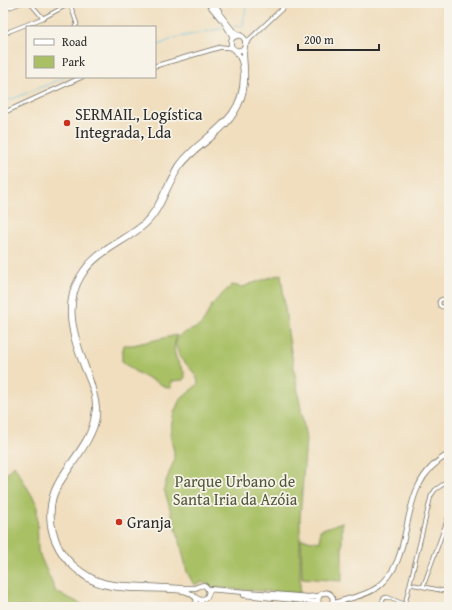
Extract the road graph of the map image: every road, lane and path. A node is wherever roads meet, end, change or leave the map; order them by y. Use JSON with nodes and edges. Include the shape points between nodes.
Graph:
{"nodes":[{"id":1,"x":21,"y":3,"type":"edge"},
{"id":2,"x":30,"y":3,"type":"edge"},
{"id":3,"x":70,"y":3,"type":"edge"},
{"id":4,"x":207,"y":3,"type":"edge"},
{"id":5,"x":212,"y":3,"type":"edge"},
{"id":6,"x":215,"y":3,"type":"edge"},
{"id":7,"x":288,"y":3,"type":"edge"},
{"id":8,"x":3,"y":10,"type":"edge"},
{"id":9,"x":43,"y":18,"type":"junction"},
{"id":10,"x":225,"y":21,"type":"junction"},
{"id":11,"x":76,"y":26,"type":"edge"},
{"id":12,"x":3,"y":35,"type":"edge"},
{"id":13,"x":254,"y":35,"type":"junction"},
{"id":14,"x":242,"y":36,"type":"junction"},
{"id":15,"x":232,"y":39,"type":"junction"},
{"id":16,"x":245,"y":46,"type":"junction"},
{"id":17,"x":221,"y":47,"type":"junction"},
{"id":18,"x":234,"y":49,"type":"junction"},
{"id":19,"x":156,"y":66,"type":"edge"},
{"id":20,"x":244,"y":71,"type":"junction"},
{"id":21,"x":80,"y":78,"type":"edge"},
{"id":22,"x":3,"y":113,"type":"edge"},
{"id":23,"x":449,"y":454,"type":"edge"},
{"id":24,"x":449,"y":480,"type":"edge"},
{"id":25,"x":449,"y":517,"type":"edge"},
{"id":26,"x":410,"y":584,"type":"junction"},
{"id":27,"x":449,"y":586,"type":"edge"},
{"id":28,"x":423,"y":587,"type":"junction"},
{"id":29,"x":195,"y":588,"type":"junction"},
{"id":30,"x":208,"y":589,"type":"junction"},
{"id":31,"x":209,"y":595,"type":"junction"},
{"id":32,"x":319,"y":596,"type":"junction"},
{"id":33,"x":195,"y":597,"type":"junction"},
{"id":34,"x":333,"y":598,"type":"junction"},
{"id":35,"x":202,"y":600,"type":"junction"},
{"id":36,"x":348,"y":600,"type":"junction"},
{"id":37,"x":404,"y":604,"type":"junction"},
{"id":38,"x":320,"y":605,"type":"edge"},
{"id":39,"x":331,"y":606,"type":"edge"},
{"id":40,"x":197,"y":607,"type":"edge"},
{"id":41,"x":380,"y":607,"type":"edge"},
{"id":42,"x":411,"y":607,"type":"edge"}],
"edges":[{"from":1,"to":8,"type":"street"},
{"from":2,"to":9,"type":"street"},
{"from":3,"to":9,"type":"street"},
{"from":3,"to":11,"type":"street","via":[[77,20]]},
{"from":4,"to":10,"type":"street"},
{"from":5,"to":10,"type":"main road"},
{"from":6,"to":10,"type":"street"},
{"from":7,"to":13,"type":"street"},
{"from":9,"to":12,"type":"street"},
{"from":10,"to":14,"type":"main road","via":[[233,31]]},
{"from":10,"to":15,"type":"main road"},
{"from":13,"to":14,"type":"street"},
{"from":13,"to":16,"type":"street"},
{"from":14,"to":15,"type":"main road"},
{"from":14,"to":16,"type":"main road"},
{"from":15,"to":17,"type":"street"},
{"from":15,"to":18,"type":"main road"},
{"from":16,"to":18,"type":"main road","via":[[240,50]]},
{"from":16,"to":20,"type":"main road"},
{"from":17,"to":18,"type":"street"},
{"from":17,"to":19,"type":"street"},
{"from":18,"to":20,"type":"main road","via":[[241,58]]},
{"from":20,"to":29,"type":"main road","via":[[242,96],[231,118],[184,162],[150,220],[94,260],[74,292],[72,321],[96,399],[97,415],[90,437],[56,490],[51,506],[52,528],[59,549],[68,560],[92,579],[127,586]]},
{"from":20,"to":33,"type":"main road","via":[[240,96],[229,117],[218,130],[182,160],[149,218],[100,252],[78,278],[69,310],[70,325],[95,402],[93,422],[87,437],[56,485],[49,509],[50,530],[59,552],[68,563],[91,581],[115,587],[184,590]]},
{"from":21,"to":22,"type":"street"},
{"from":23,"to":36,"type":"main road","via":[[433,465],[419,483],[400,552],[390,574],[371,591]]},
{"from":24,"to":26,"type":"street","via":[[431,496]]},
{"from":25,"to":28,"type":"street"},
{"from":26,"to":28,"type":"street"},
{"from":26,"to":37,"type":"street"},
{"from":27,"to":28,"type":"street","via":[[444,590]]},
{"from":29,"to":30,"type":"main road","via":[[200,585]]},
{"from":29,"to":33,"type":"main road"},
{"from":30,"to":31,"type":"main road"},
{"from":30,"to":32,"type":"main road"},
{"from":31,"to":35,"type":"main road"},
{"from":31,"to":38,"type":"main road","via":[[217,593]]},
{"from":32,"to":34,"type":"main road","via":[[326,592]]},
{"from":32,"to":38,"type":"main road"},
{"from":33,"to":35,"type":"main road"},
{"from":33,"to":40,"type":"street"},
{"from":34,"to":36,"type":"main road"},
{"from":34,"to":39,"type":"main road"},
{"from":35,"to":40,"type":"street"},
{"from":36,"to":39,"type":"main road"},
{"from":37,"to":41,"type":"street","via":[[387,597]]},
{"from":37,"to":42,"type":"street"}]}
